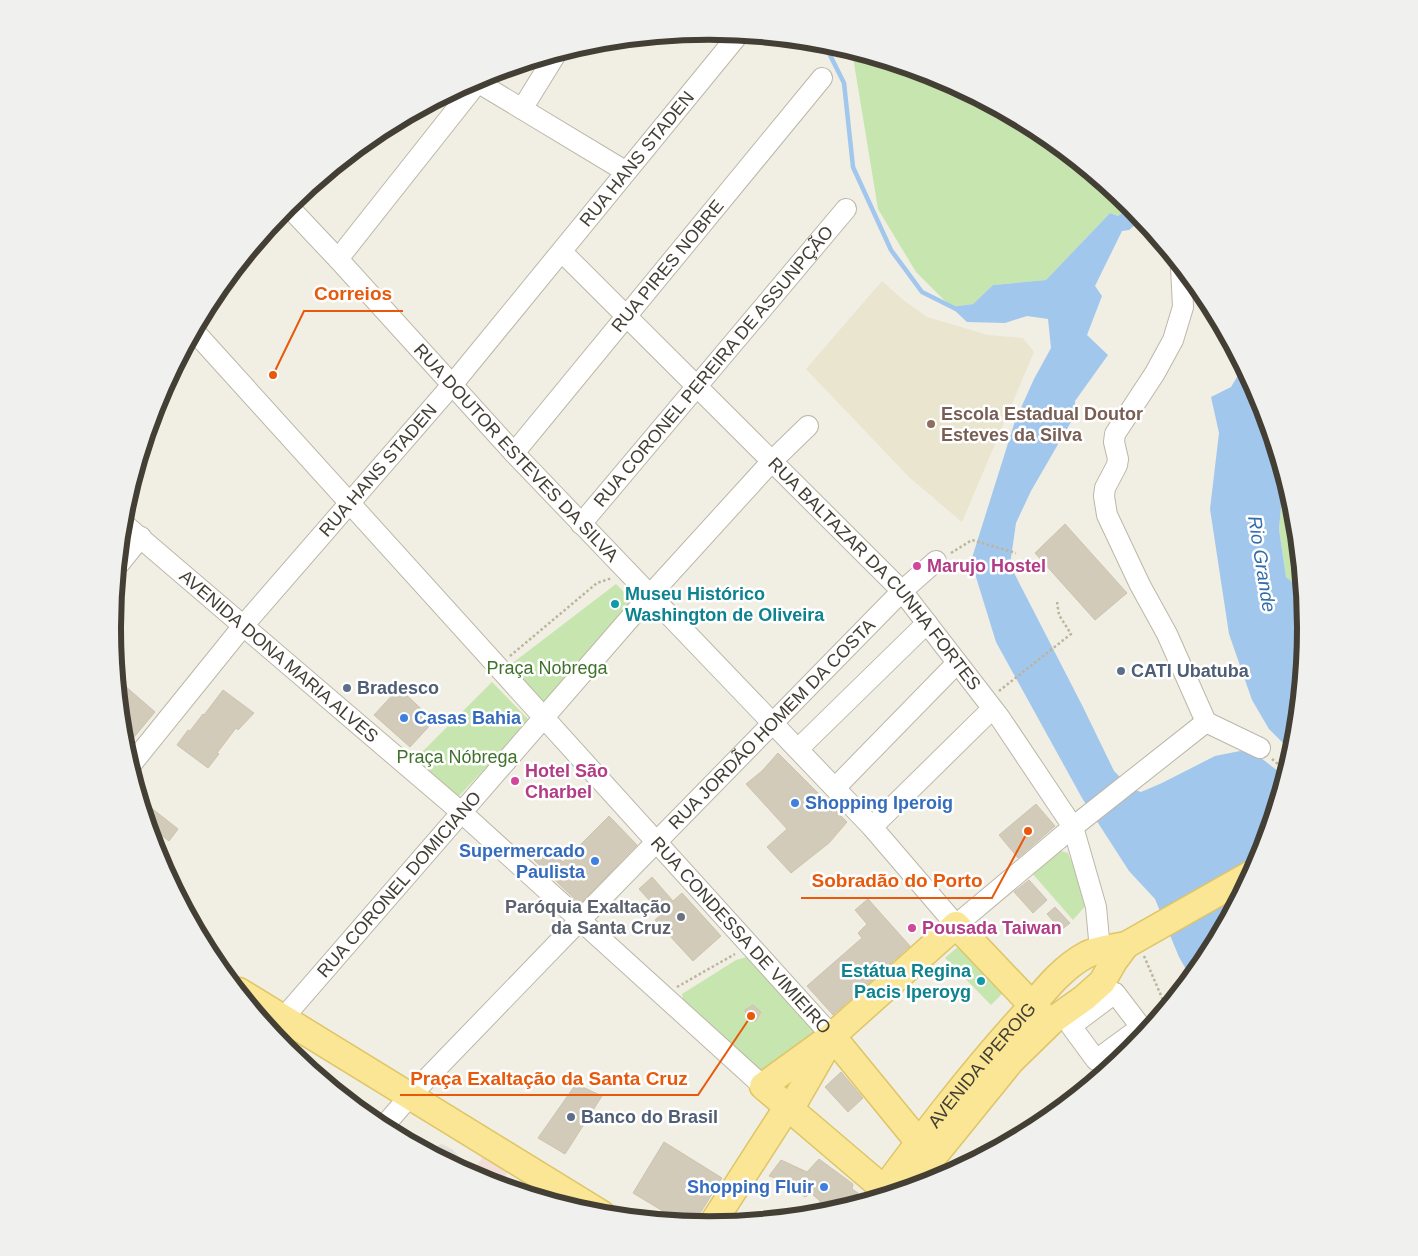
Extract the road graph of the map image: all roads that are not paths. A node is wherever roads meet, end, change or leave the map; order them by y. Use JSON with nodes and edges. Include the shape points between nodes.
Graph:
{"nodes":[{"id":1,"x":733,"y":41,"type":"edge"},
{"id":2,"x":551,"y":62,"type":"edge"},
{"id":3,"x":822,"y":78,"type":"dead end"},
{"id":4,"x":483,"y":85,"type":"edge"},
{"id":5,"x":467,"y":93,"type":"edge"},
{"id":6,"x":522,"y":109,"type":"junction"},
{"id":7,"x":625,"y":171,"type":"junction"},
{"id":8,"x":846,"y":209,"type":"dead end"},
{"id":9,"x":293,"y":212,"type":"edge"},
{"id":10,"x":562,"y":252,"type":"junction"},
{"id":11,"x":338,"y":259,"type":"junction"},
{"id":12,"x":1182,"y":279,"type":"edge"},
{"id":13,"x":626,"y":316,"type":"junction"},
{"id":14,"x":199,"y":336,"type":"edge"},
{"id":15,"x":452,"y":385,"type":"junction"},
{"id":16,"x":697,"y":387,"type":"junction"},
{"id":17,"x":808,"y":426,"type":"dead end"},
{"id":18,"x":514,"y":453,"type":"junction"},
{"id":19,"x":772,"y":461,"type":"junction"},
{"id":20,"x":349,"y":503,"type":"junction"},
{"id":21,"x":581,"y":524,"type":"junction"},
{"id":22,"x":130,"y":528,"type":"edge"},
{"id":23,"x":140,"y":537,"type":"junction"},
{"id":24,"x":126,"y":555,"type":"edge"},
{"id":25,"x":936,"y":561,"type":"road end"},
{"id":26,"x":902,"y":591,"type":"junction"},
{"id":27,"x":651,"y":594,"type":"junction"},
{"id":28,"x":927,"y":623,"type":"junction"},
{"id":29,"x":243,"y":626,"type":"junction"},
{"id":30,"x":957,"y":663,"type":"junction"},
{"id":31,"x":992,"y":708,"type":"junction"},
{"id":32,"x":544,"y":718,"type":"junction"},
{"id":33,"x":1206,"y":722,"type":"junction"},
{"id":34,"x":773,"y":723,"type":"junction"},
{"id":35,"x":1260,"y":748,"type":"dead end"},
{"id":36,"x":798,"y":749,"type":"junction"},
{"id":37,"x":136,"y":759,"type":"edge"},
{"id":38,"x":835,"y":788,"type":"junction"},
{"id":39,"x":461,"y":812,"type":"junction"},
{"id":40,"x":1076,"y":824,"type":"junction"},
{"id":41,"x":872,"y":827,"type":"junction"},
{"id":42,"x":656,"y":842,"type":"junction"},
{"id":43,"x":1239,"y":881,"type":"edge"},
{"id":44,"x":580,"y":920,"type":"junction"},
{"id":45,"x":956,"y":925,"type":"junction"},
{"id":46,"x":1135,"y":940,"type":"junction"},
{"id":47,"x":1099,"y":942,"type":"junction"},
{"id":48,"x":1070,"y":965,"type":"junction"},
{"id":49,"x":1100,"y":991,"type":"junction"},
{"id":50,"x":1032,"y":1006,"type":"junction"},
{"id":51,"x":265,"y":1014,"type":"edge"},
{"id":52,"x":1053,"y":1020,"type":"junction"},
{"id":53,"x":278,"y":1025,"type":"edge"},
{"id":54,"x":832,"y":1036,"type":"junction"},
{"id":55,"x":763,"y":1086,"type":"junction"},
{"id":56,"x":410,"y":1096,"type":"junction"},
{"id":57,"x":791,"y":1108,"type":"junction"},
{"id":58,"x":388,"y":1121,"type":"edge"},
{"id":59,"x":927,"y":1148,"type":"junction"},
{"id":60,"x":895,"y":1186,"type":"edge"},
{"id":61,"x":886,"y":1189,"type":"edge"},
{"id":62,"x":583,"y":1202,"type":"edge"},
{"id":63,"x":717,"y":1216,"type":"edge"}],
"edges":[{"from":1,"to":7,"type":"street","name":"RUA HANS STADEN"},
{"from":2,"to":6,"type":"street"},
{"from":3,"to":13,"type":"street","name":"RUA PIRES NOBRE"},
{"from":4,"to":6,"type":"street"},
{"from":5,"to":11,"type":"street"},
{"from":6,"to":7,"type":"street"},
{"from":7,"to":10,"type":"street","name":"RUA HANS STADEN"},
{"from":8,"to":16,"type":"street","name":"RUA CORONEL PEREIRA DE ASSUNPÇÃO"},
{"from":9,"to":11,"type":"street","name":"RUA DOUTOR ESTEVES DA SILVA"},
{"from":10,"to":13,"type":"street","name":"RUA BALTAZAR DA CUNHA FORTES"},
{"from":10,"to":15,"type":"street","name":"RUA HANS STADEN"},
{"from":11,"to":15,"type":"street","name":"RUA DOUTOR ESTEVES DA SILVA"},
{"from":12,"to":33,"type":"street","via":[[1183,307],[1173,340],[1115,434],[1117,465],[1104,496],[1107,515],[1167,634]]},
{"from":13,"to":16,"type":"street","name":"RUA BALTAZAR DA CUNHA FORTES"},
{"from":13,"to":18,"type":"street","name":"RUA PIRES NOBRE"},
{"from":14,"to":20,"type":"street","name":"RUA CONDESSA DE VIMIEIRO"},
{"from":15,"to":18,"type":"street","name":"RUA DOUTOR ESTEVES DA SILVA"},
{"from":15,"to":20,"type":"street","name":"RUA HANS STADEN"},
{"from":16,"to":19,"type":"street","name":"RUA BALTAZAR DA CUNHA FORTES"},
{"from":16,"to":21,"type":"street","name":"RUA CORONEL PEREIRA DE ASSUNPÇÃO"},
{"from":17,"to":19,"type":"street","name":"RUA CORONEL DOMICIANO"},
{"from":18,"to":21,"type":"street","name":"RUA DOUTOR ESTEVES DA SILVA"},
{"from":19,"to":26,"type":"street","name":"RUA BALTAZAR DA CUNHA FORTES"},
{"from":19,"to":27,"type":"street","name":"RUA CORONEL DOMICIANO"},
{"from":20,"to":29,"type":"street","name":"RUA HANS STADEN"},
{"from":20,"to":32,"type":"street","name":"RUA CONDESSA DE VIMIEIRO"},
{"from":21,"to":27,"type":"street","name":"RUA DOUTOR ESTEVES DA SILVA"},
{"from":22,"to":23,"type":"street","name":"AVENIDA DONA MARIA ALVES"},
{"from":23,"to":24,"type":"street"},
{"from":23,"to":29,"type":"street","name":"AVENIDA DONA MARIA ALVES"},
{"from":25,"to":26,"type":"street","name":"RUA JORDÃO HOMEM DA COSTA"},
{"from":26,"to":28,"type":"street","name":"RUA BALTAZAR DA CUNHA FORTES"},
{"from":26,"to":34,"type":"street","name":"RUA JORDÃO HOMEM DA COSTA"},
{"from":27,"to":32,"type":"street","name":"RUA CORONEL DOMICIANO"},
{"from":27,"to":34,"type":"street","name":"RUA DOUTOR ESTEVES DA SILVA"},
{"from":28,"to":30,"type":"street","name":"RUA BALTAZAR DA CUNHA FORTES"},
{"from":28,"to":36,"type":"street"},
{"from":29,"to":37,"type":"street","name":"RUA HANS STADEN"},
{"from":29,"to":39,"type":"street","name":"AVENIDA DONA MARIA ALVES"},
{"from":30,"to":31,"type":"street","name":"RUA BALTAZAR DA CUNHA FORTES"},
{"from":30,"to":38,"type":"street"},
{"from":31,"to":40,"type":"street","name":"RUA BALTAZAR DA CUNHA FORTES"},
{"from":31,"to":41,"type":"street"},
{"from":32,"to":39,"type":"street","name":"RUA CORONEL DOMICIANO"},
{"from":32,"to":42,"type":"street","name":"RUA CONDESSA DE VIMIEIRO"},
{"from":33,"to":35,"type":"street"},
{"from":33,"to":40,"type":"street"},
{"from":34,"to":36,"type":"street","name":"RUA DOUTOR ESTEVES DA SILVA"},
{"from":34,"to":42,"type":"street","name":"RUA JORDÃO HOMEM DA COSTA"},
{"from":36,"to":38,"type":"street","name":"RUA DOUTOR ESTEVES DA SILVA"},
{"from":38,"to":41,"type":"street","name":"RUA DOUTOR ESTEVES DA SILVA"},
{"from":39,"to":44,"type":"street","name":"AVENIDA DONA MARIA ALVES"},
{"from":39,"to":53,"type":"street","name":"RUA CORONEL DOMICIANO"},
{"from":40,"to":45,"type":"street"},
{"from":40,"to":47,"type":"street","name":"RUA BALTAZAR DA CUNHA FORTES","via":[[1096,907]]},
{"from":41,"to":45,"type":"street","name":"RUA DOUTOR ESTEVES DA SILVA"},
{"from":42,"to":44,"type":"street","name":"RUA JORDÃO HOMEM DA COSTA"},
{"from":42,"to":54,"type":"street","name":"RUA CONDESSA DE VIMIEIRO"},
{"from":43,"to":46,"type":"main road"},
{"from":44,"to":55,"type":"street","name":"AVENIDA DONA MARIA ALVES"},
{"from":44,"to":56,"type":"street","name":"RUA JORDÃO HOMEM DA COSTA"},
{"from":45,"to":50,"type":"main road","name":"RUA DOUTOR ESTEVES DA SILVA"},
{"from":45,"to":54,"type":"main road"},
{"from":46,"to":47,"type":"main road","name":"AVENIDA IPEROIG"},
{"from":46,"to":49,"type":"main road","via":[[1114,961]]},
{"from":47,"to":48,"type":"main road","name":"AVENIDA IPEROIG","via":[[1088,954]]},
{"from":47,"to":49,"type":"main road"},
{"from":48,"to":49,"type":"main road","via":[[1079,967]]},
{"from":48,"to":50,"type":"main road","name":"AVENIDA IPEROIG"},
{"from":49,"to":52,"type":"main road","name":"AVENIDA IPEROIG"},
{"from":50,"to":52,"type":"main road","name":"RUA DOUTOR ESTEVES DA SILVA"},
{"from":50,"to":59,"type":"main road","name":"AVENIDA IPEROIG","via":[[1004,1036]]},
{"from":51,"to":53,"type":"main road"},
{"from":52,"to":59,"type":"main road","name":"AVENIDA IPEROIG"},
{"from":53,"to":56,"type":"main road"},
{"from":54,"to":55,"type":"main road"},
{"from":54,"to":57,"type":"main road"},
{"from":54,"to":59,"type":"main road","name":"RUA CONDESSA DE VIMIEIRO"},
{"from":55,"to":57,"type":"main road","name":"AVENIDA DONA MARIA ALVES"},
{"from":56,"to":58,"type":"street","name":"RUA JORDÃO HOMEM DA COSTA"},
{"from":56,"to":62,"type":"main road"},
{"from":57,"to":61,"type":"main road","name":"AVENIDA DONA MARIA ALVES"},
{"from":57,"to":63,"type":"main road","via":[[780,1118]]},
{"from":59,"to":60,"type":"main road","name":"AVENIDA IPEROIG"}]}
